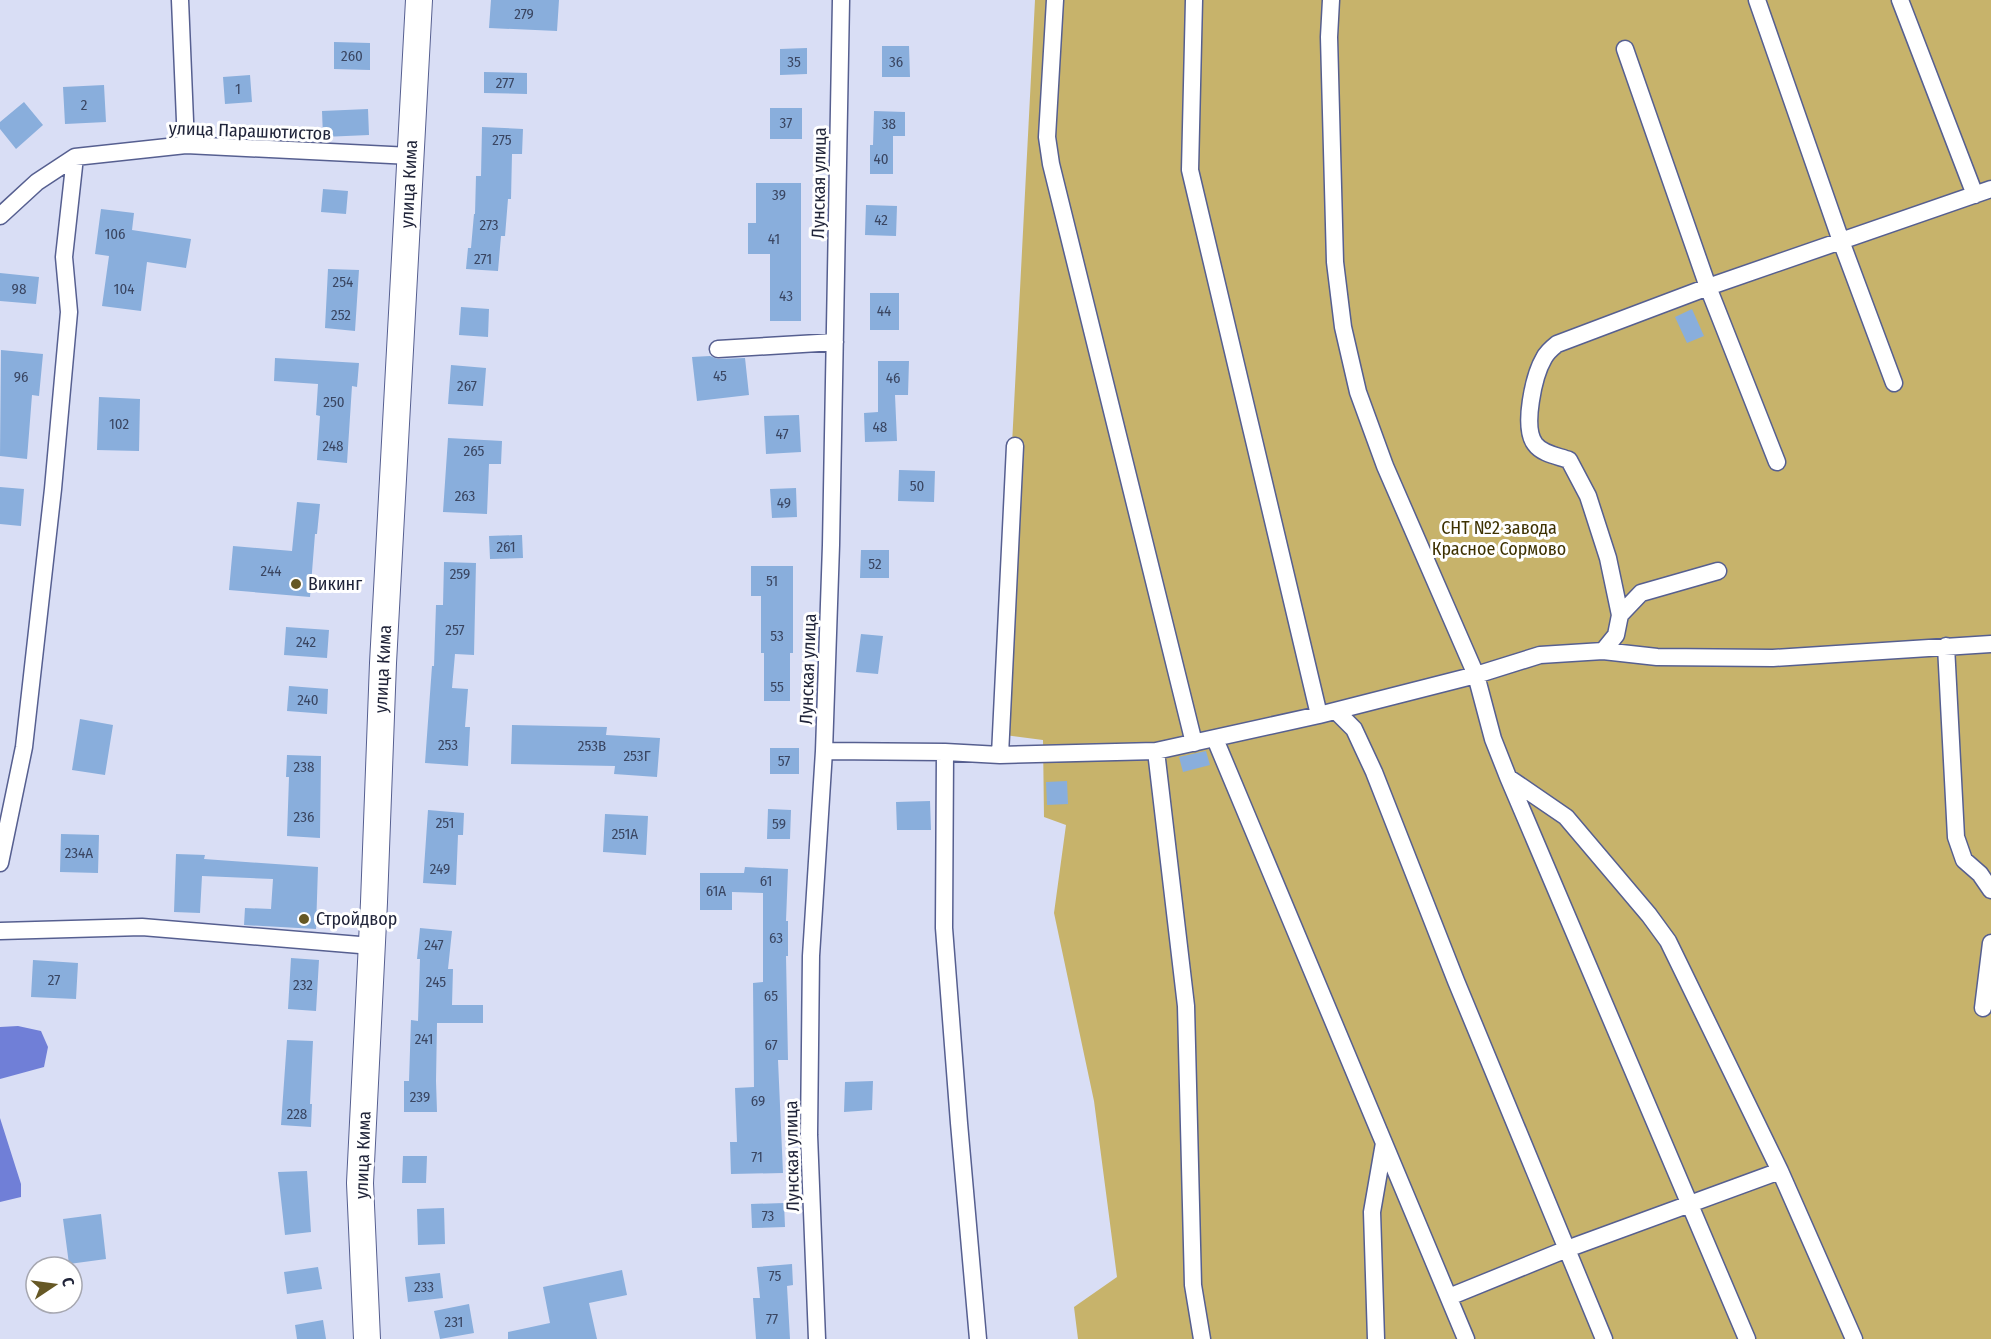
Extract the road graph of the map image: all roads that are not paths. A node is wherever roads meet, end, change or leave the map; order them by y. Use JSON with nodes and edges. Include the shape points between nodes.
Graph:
{"nodes":[{"id":1,"x":180,"y":0,"type":"edge"},
{"id":2,"x":419,"y":0,"type":"edge"},
{"id":3,"x":841,"y":0,"type":"edge"},
{"id":4,"x":1055,"y":0,"type":"edge"},
{"id":5,"x":1194,"y":0,"type":"edge"},
{"id":6,"x":1330,"y":0,"type":"edge"},
{"id":7,"x":1342,"y":0,"type":"edge"},
{"id":8,"x":1756,"y":0,"type":"edge"},
{"id":9,"x":1900,"y":0,"type":"edge"},
{"id":10,"x":1329,"y":37,"type":"junction"},
{"id":11,"x":1625,"y":49,"type":"dead end"},
{"id":12,"x":186,"y":145,"type":"junction"},
{"id":13,"x":411,"y":156,"type":"junction"},
{"id":14,"x":75,"y":157,"type":"junction"},
{"id":15,"x":1991,"y":189,"type":"edge"},
{"id":16,"x":1974,"y":195,"type":"junction"},
{"id":17,"x":0,"y":216,"type":"edge"},
{"id":18,"x":1841,"y":241,"type":"junction"},
{"id":19,"x":1708,"y":287,"type":"junction"},
{"id":20,"x":835,"y":342,"type":"junction"},
{"id":21,"x":718,"y":349,"type":"dead end"},
{"id":22,"x":1894,"y":382,"type":"dead end"},
{"id":23,"x":1015,"y":446,"type":"dead end"},
{"id":24,"x":1777,"y":462,"type":"dead end"},
{"id":25,"x":1718,"y":571,"type":"dead end"},
{"id":26,"x":1620,"y":615,"type":"junction"},
{"id":27,"x":1991,"y":644,"type":"edge"},
{"id":28,"x":1946,"y":646,"type":"junction"},
{"id":29,"x":1604,"y":651,"type":"junction"},
{"id":30,"x":1476,"y":675,"type":"junction"},
{"id":31,"x":1336,"y":711,"type":"junction"},
{"id":32,"x":1319,"y":716,"type":"junction"},
{"id":33,"x":1215,"y":739,"type":"junction"},
{"id":34,"x":1194,"y":743,"type":"junction"},
{"id":35,"x":824,"y":751,"type":"junction"},
{"id":36,"x":1156,"y":751,"type":"junction"},
{"id":37,"x":945,"y":752,"type":"junction"},
{"id":38,"x":1000,"y":755,"type":"junction"},
{"id":39,"x":1508,"y":777,"type":"junction"},
{"id":40,"x":0,"y":863,"type":"edge"},
{"id":41,"x":1991,"y":890,"type":"edge"},
{"id":42,"x":1,"y":926,"type":"edge"},
{"id":43,"x":1991,"y":943,"type":"edge"},
{"id":44,"x":372,"y":946,"type":"junction"},
{"id":45,"x":1983,"y":1008,"type":"dead end"},
{"id":46,"x":1384,"y":1142,"type":"junction"},
{"id":47,"x":1780,"y":1171,"type":"junction"},
{"id":48,"x":1690,"y":1204,"type":"junction"},
{"id":49,"x":1567,"y":1249,"type":"junction"},
{"id":50,"x":1449,"y":1298,"type":"junction"},
{"id":51,"x":367,"y":1339,"type":"edge"},
{"id":52,"x":818,"y":1339,"type":"edge"},
{"id":53,"x":978,"y":1339,"type":"edge"},
{"id":54,"x":1202,"y":1339,"type":"edge"},
{"id":55,"x":1376,"y":1339,"type":"edge"},
{"id":56,"x":1466,"y":1339,"type":"edge"},
{"id":57,"x":1604,"y":1339,"type":"edge"},
{"id":58,"x":1747,"y":1339,"type":"edge"},
{"id":59,"x":1854,"y":1339,"type":"edge"}],
"edges":[{"from":1,"to":12,"type":"street"},
{"from":2,"to":13,"type":"main road","name":"улица Кима"},
{"from":3,"to":20,"type":"street","name":"Лунская улица"},
{"from":4,"to":34,"type":"street","via":[[1047,138],[1051,164]]},
{"from":5,"to":32,"type":"street","via":[[1190,170]]},
{"from":6,"to":10,"type":"street"},
{"from":7,"to":10,"type":"street"},
{"from":8,"to":18,"type":"street"},
{"from":9,"to":16,"type":"street"},
{"from":10,"to":30,"type":"street","via":[[1335,262],[1343,327],[1358,392],[1385,466]]},
{"from":11,"to":19,"type":"street"},
{"from":12,"to":13,"type":"street","name":"улица Парашютистов"},
{"from":12,"to":14,"type":"street","name":"улица Парашютистов"},
{"from":13,"to":44,"type":"main road","name":"улица Кима"},
{"from":14,"to":17,"type":"street","name":"улица Парашютистов","via":[[37,182]]},
{"from":14,"to":40,"type":"street","via":[[64,256],[69,312],[51,500],[24,747]]},
{"from":15,"to":16,"type":"street"},
{"from":16,"to":18,"type":"street"},
{"from":18,"to":19,"type":"street"},
{"from":18,"to":22,"type":"street"},
{"from":19,"to":24,"type":"street"},
{"from":19,"to":26,"type":"street","via":[[1557,344],[1545,354],[1538,370],[1530,401],[1531,435],[1542,450],[1569,460],[1588,496],[1608,558]]},
{"from":20,"to":21,"type":"street"},
{"from":20,"to":35,"type":"street","name":"Лунская улица"},
{"from":23,"to":38,"type":"street"},
{"from":25,"to":26,"type":"street","via":[[1641,593]]},
{"from":26,"to":29,"type":"street","via":[[1616,635]]},
{"from":27,"to":28,"type":"street"},
{"from":28,"to":29,"type":"street","via":[[1773,658],[1657,657]]},
{"from":28,"to":41,"type":"street","via":[[1956,837],[1964,860]]},
{"from":29,"to":30,"type":"street","via":[[1540,655]]},
{"from":30,"to":31,"type":"street"},
{"from":30,"to":39,"type":"street"},
{"from":31,"to":32,"type":"street"},
{"from":31,"to":49,"type":"street","via":[[1354,729],[1374,772]]},
{"from":32,"to":33,"type":"street"},
{"from":33,"to":34,"type":"street"},
{"from":33,"to":46,"type":"street"},
{"from":34,"to":36,"type":"street"},
{"from":35,"to":37,"type":"street"},
{"from":35,"to":52,"type":"street","name":"Лунская улица","via":[[811,968],[809,1135]]},
{"from":36,"to":38,"type":"street"},
{"from":36,"to":54,"type":"street","via":[[1186,1006],[1192,1285]]},
{"from":37,"to":38,"type":"street"},
{"from":37,"to":53,"type":"street","via":[[944,928]]},
{"from":39,"to":47,"type":"street","via":[[1566,817],[1668,941]]},
{"from":39,"to":48,"type":"street"},
{"from":42,"to":44,"type":"street","via":[[142,927]]},
{"from":43,"to":45,"type":"street"},
{"from":44,"to":51,"type":"main road","name":"улица Кима","via":[[360,1183]]},
{"from":46,"to":50,"type":"street"},
{"from":46,"to":55,"type":"street","via":[[1372,1212]]},
{"from":47,"to":48,"type":"street"},
{"from":47,"to":59,"type":"street"},
{"from":48,"to":49,"type":"street"},
{"from":48,"to":58,"type":"street"},
{"from":49,"to":50,"type":"street"},
{"from":49,"to":57,"type":"street"},
{"from":50,"to":56,"type":"street"}]}
